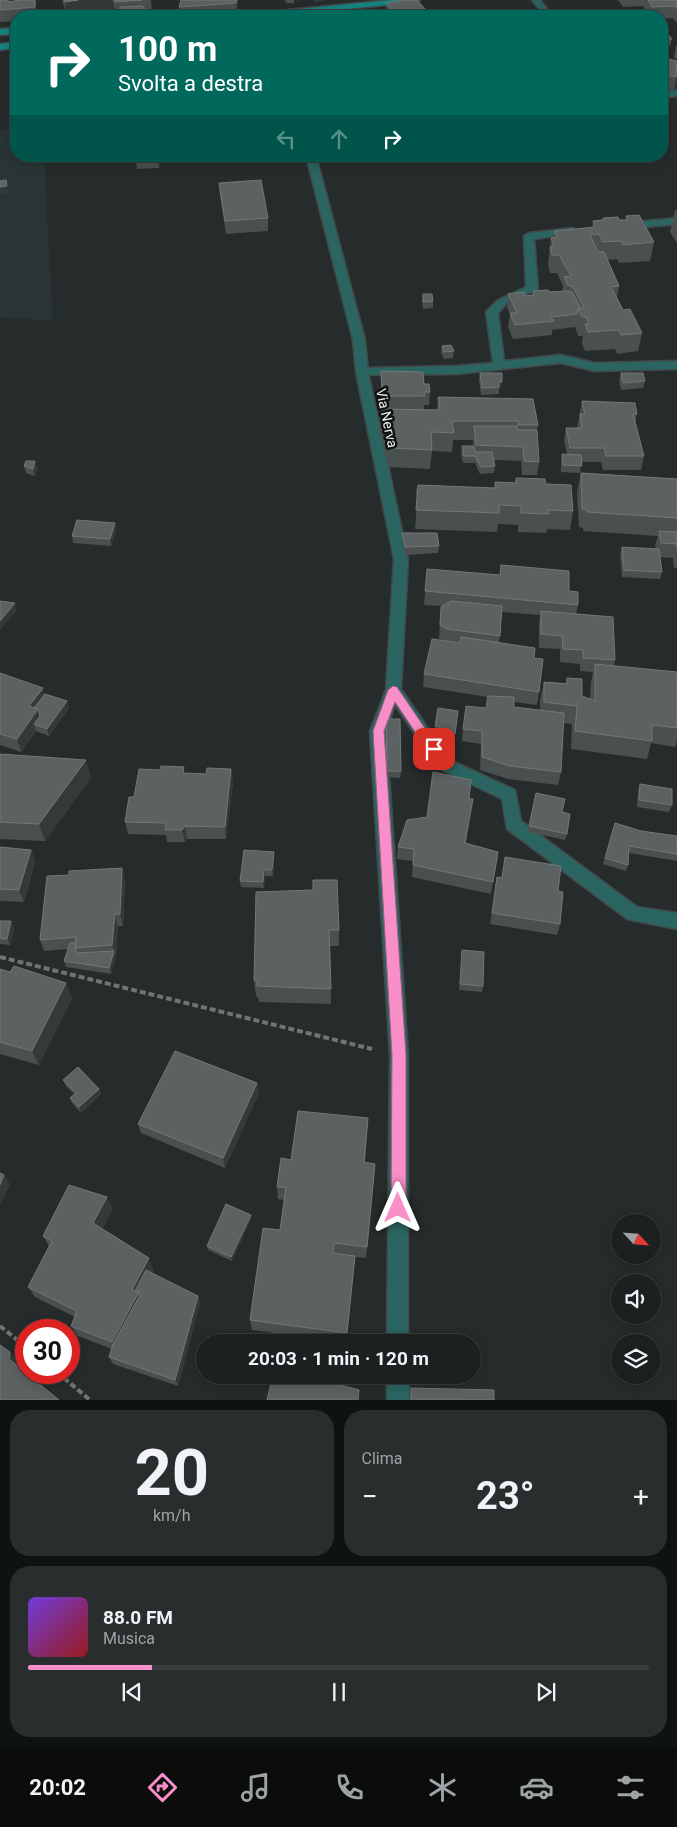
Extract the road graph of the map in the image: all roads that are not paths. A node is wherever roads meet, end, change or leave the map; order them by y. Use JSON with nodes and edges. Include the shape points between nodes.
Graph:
{"nodes":[{"id":1,"x":416,"y":0,"type":"edge"},
{"id":2,"x":536,"y":0,"type":"edge"},
{"id":3,"x":321,"y":10,"type":"edge"},
{"id":4,"x":544,"y":10,"type":"edge"},
{"id":5,"x":313,"y":162,"type":"edge"},
{"id":6,"x":677,"y":221,"type":"edge"},
{"id":7,"x":616,"y":226,"type":"edge"},
{"id":8,"x":588,"y":230,"type":"edge"},
{"id":9,"x":499,"y":365,"type":"junction"},
{"id":10,"x":677,"y":365,"type":"edge"},
{"id":11,"x":362,"y":372,"type":"junction"},
{"id":12,"x":393,"y":690,"type":"junction"},
{"id":13,"x":677,"y":921,"type":"edge"},
{"id":14,"x":398,"y":1334,"type":"edge"},
{"id":15,"x":398,"y":1384,"type":"edge"},
{"id":16,"x":398,"y":1400,"type":"edge"}],
"edges":[{"from":1,"to":3,"type":"street"},
{"from":2,"to":4,"type":"street"},
{"from":5,"to":11,"type":"street","name":"Via Nerva","via":[[359,340]]},
{"from":6,"to":7,"type":"street"},
{"from":8,"to":9,"type":"street","via":[[529,236],[532,289],[502,302],[492,312]]},
{"from":9,"to":10,"type":"street","via":[[561,359],[595,367]]},
{"from":9,"to":11,"type":"street","via":[[456,370]]},
{"from":11,"to":12,"type":"street","name":"Via Nerva","via":[[401,560]]},
{"from":12,"to":13,"type":"street","via":[[444,764],[509,795],[513,824],[633,914]]},
{"from":12,"to":14,"type":"street","name":"Via Nerva","via":[[378,731],[399,1055]]},
{"from":15,"to":16,"type":"street"}]}
